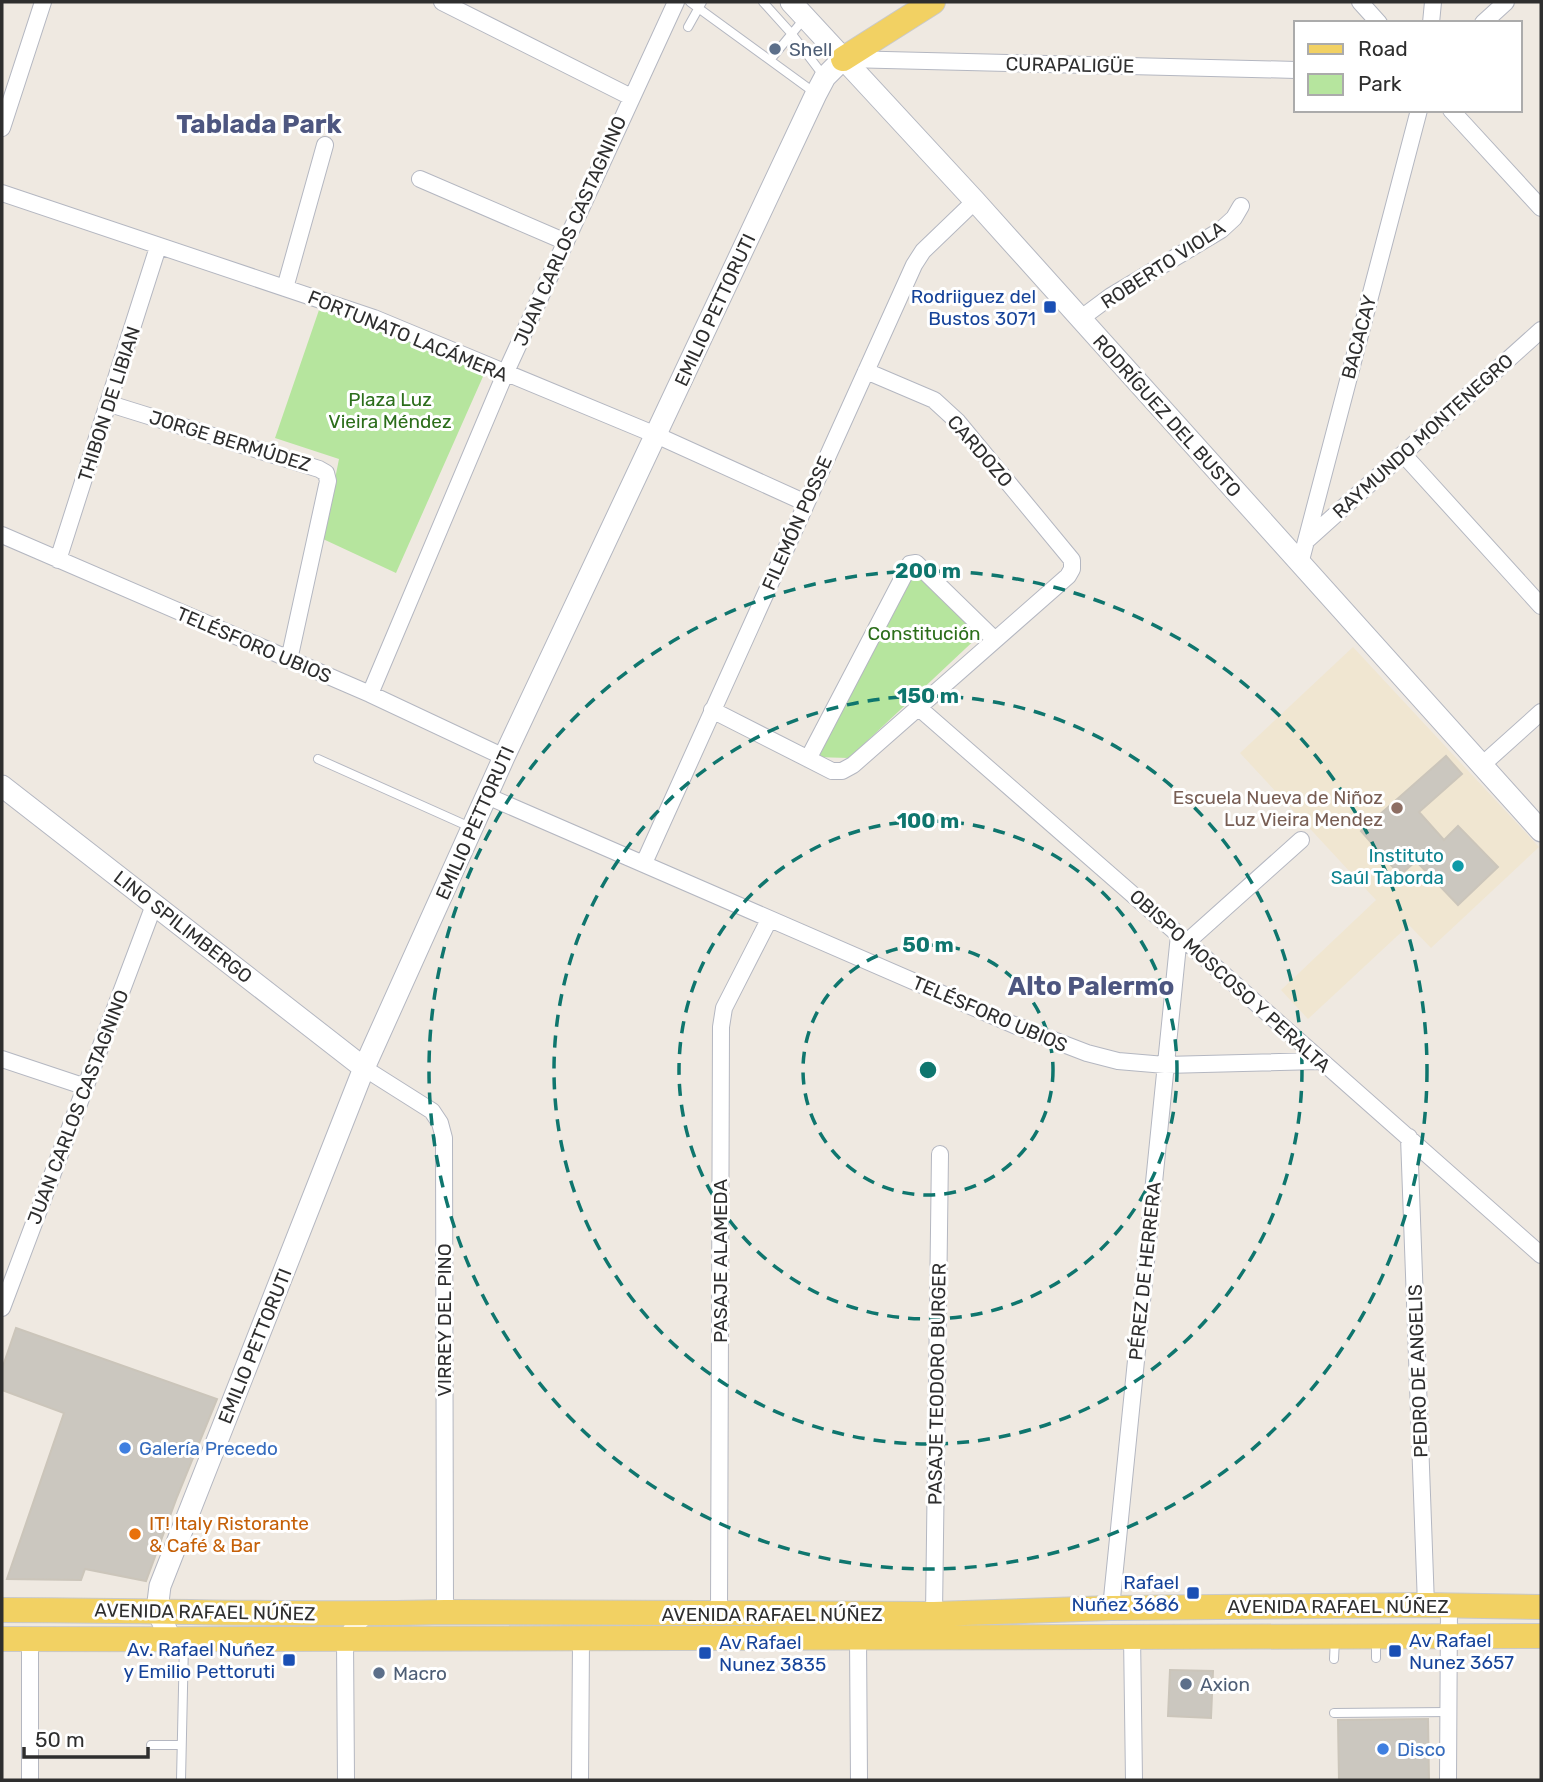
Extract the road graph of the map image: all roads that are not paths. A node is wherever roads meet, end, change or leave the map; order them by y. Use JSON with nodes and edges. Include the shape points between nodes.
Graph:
{"nodes":[{"id":1,"x":43,"y":2,"type":"edge"},
{"id":2,"x":445,"y":2,"type":"edge"},
{"id":3,"x":676,"y":2,"type":"edge"},
{"id":4,"x":690,"y":2,"type":"edge"},
{"id":5,"x":762,"y":2,"type":"edge"},
{"id":6,"x":791,"y":2,"type":"edge"},
{"id":7,"x":933,"y":2,"type":"edge"},
{"id":8,"x":1360,"y":2,"type":"edge"},
{"id":9,"x":1433,"y":2,"type":"edge"},
{"id":10,"x":1506,"y":2,"type":"edge"},
{"id":11,"x":700,"y":5,"type":"edge"},
{"id":12,"x":1376,"y":21,"type":"edge"},
{"id":13,"x":1431,"y":21,"type":"edge"},
{"id":14,"x":1485,"y":21,"type":"edge"},
{"id":15,"x":798,"y":25,"type":"junction"},
{"id":16,"x":688,"y":27,"type":"dead end"},
{"id":17,"x":843,"y":59,"type":"junction"},
{"id":18,"x":770,"y":60,"type":"junction"},
{"id":19,"x":1294,"y":70,"type":"edge"},
{"id":20,"x":821,"y":85,"type":"junction"},
{"id":21,"x":631,"y":97,"type":"junction"},
{"id":22,"x":1418,"y":112,"type":"edge"},
{"id":23,"x":1453,"y":112,"type":"edge"},
{"id":24,"x":2,"y":128,"type":"edge"},
{"id":25,"x":325,"y":145,"type":"dead end"},
{"id":26,"x":420,"y":179,"type":"dead end"},
{"id":27,"x":2,"y":193,"type":"edge"},
{"id":28,"x":975,"y":201,"type":"junction"},
{"id":29,"x":1241,"y":206,"type":"dead end"},
{"id":30,"x":1541,"y":208,"type":"edge"},
{"id":31,"x":566,"y":242,"type":"junction"},
{"id":32,"x":159,"y":247,"type":"junction"},
{"id":33,"x":285,"y":288,"type":"junction"},
{"id":34,"x":1080,"y":319,"type":"junction"},
{"id":35,"x":1541,"y":330,"type":"edge"},
{"id":36,"x":866,"y":371,"type":"junction"},
{"id":37,"x":505,"y":374,"type":"junction"},
{"id":38,"x":110,"y":404,"type":"junction"},
{"id":39,"x":656,"y":436,"type":"junction"},
{"id":40,"x":1403,"y":454,"type":"junction"},
{"id":41,"x":806,"y":503,"type":"junction"},
{"id":42,"x":2,"y":535,"type":"edge"},
{"id":43,"x":1306,"y":541,"type":"junction"},
{"id":44,"x":58,"y":560,"type":"junction"},
{"id":45,"x":1300,"y":564,"type":"junction"},
{"id":46,"x":1541,"y":606,"type":"edge"},
{"id":47,"x":995,"y":640,"type":"junction"},
{"id":48,"x":289,"y":660,"type":"junction"},
{"id":49,"x":370,"y":694,"type":"junction"},
{"id":50,"x":919,"y":708,"type":"junction"},
{"id":51,"x":712,"y":710,"type":"junction"},
{"id":52,"x":1541,"y":712,"type":"edge"},
{"id":53,"x":504,"y":757,"type":"junction"},
{"id":54,"x":318,"y":759,"type":"dead end"},
{"id":55,"x":808,"y":759,"type":"junction"},
{"id":56,"x":1482,"y":765,"type":"junction"},
{"id":57,"x":2,"y":786,"type":"edge"},
{"id":58,"x":487,"y":796,"type":"junction"},
{"id":59,"x":472,"y":828,"type":"junction"},
{"id":60,"x":1541,"y":831,"type":"edge"},
{"id":61,"x":1301,"y":840,"type":"dead end"},
{"id":62,"x":644,"y":863,"type":"junction"},
{"id":63,"x":154,"y":905,"type":"junction"},
{"id":64,"x":769,"y":920,"type":"junction"},
{"id":65,"x":1183,"y":938,"type":"junction"},
{"id":66,"x":2,"y":1059,"type":"edge"},
{"id":67,"x":1319,"y":1061,"type":"junction"},
{"id":68,"x":1165,"y":1065,"type":"junction"},
{"id":69,"x":364,"y":1068,"type":"junction"},
{"id":70,"x":86,"y":1087,"type":"junction"},
{"id":71,"x":1409,"y":1137,"type":"junction"},
{"id":72,"x":940,"y":1154,"type":"dead end"},
{"id":73,"x":1541,"y":1255,"type":"edge"},
{"id":74,"x":2,"y":1308,"type":"edge"},
{"id":75,"x":1438,"y":1605,"type":"junction"},
{"id":76,"x":1541,"y":1607,"type":"edge"},
{"id":77,"x":1111,"y":1608,"type":"junction"},
{"id":78,"x":157,"y":1610,"type":"junction"},
{"id":79,"x":2,"y":1611,"type":"edge"},
{"id":80,"x":444,"y":1612,"type":"junction"},
{"id":81,"x":719,"y":1614,"type":"junction"},
{"id":82,"x":934,"y":1614,"type":"junction"},
{"id":83,"x":368,"y":1615,"type":"junction"},
{"id":84,"x":1132,"y":1635,"type":"junction"},
{"id":85,"x":858,"y":1636,"type":"junction"},
{"id":86,"x":1447,"y":1636,"type":"junction"},
{"id":87,"x":1541,"y":1636,"type":"edge"},
{"id":88,"x":2,"y":1639,"type":"edge"},
{"id":89,"x":30,"y":1639,"type":"junction"},
{"id":90,"x":178,"y":1640,"type":"junction"},
{"id":91,"x":345,"y":1640,"type":"junction"},
{"id":92,"x":581,"y":1640,"type":"junction"},
{"id":93,"x":1448,"y":1712,"type":"junction"},
{"id":94,"x":1334,"y":1713,"type":"dead end"},
{"id":95,"x":151,"y":1745,"type":"dead end"},
{"id":96,"x":181,"y":1745,"type":"junction"},
{"id":97,"x":30,"y":1780,"type":"edge"},
{"id":98,"x":181,"y":1780,"type":"edge"},
{"id":99,"x":346,"y":1780,"type":"edge"},
{"id":100,"x":580,"y":1780,"type":"edge"},
{"id":101,"x":859,"y":1780,"type":"edge"},
{"id":102,"x":1134,"y":1780,"type":"edge"},
{"id":103,"x":1448,"y":1780,"type":"edge"}],
"edges":[{"from":1,"to":24,"type":"street"},
{"from":2,"to":21,"type":"street"},
{"from":3,"to":21,"type":"street","name":"JUAN CARLOS CASTAGNINO"},
{"from":4,"to":11,"type":"lane"},
{"from":5,"to":15,"type":"lane"},
{"from":6,"to":15,"type":"main road","name":"RODRÍGUEZ DEL BUSTO"},
{"from":7,"to":17,"type":"main road"},
{"from":8,"to":12,"type":"street"},
{"from":9,"to":13,"type":"street"},
{"from":10,"to":14,"type":"street"},
{"from":11,"to":16,"type":"lane"},
{"from":11,"to":18,"type":"lane"},
{"from":15,"to":17,"type":"main road","name":"RODRÍGUEZ DEL BUSTO"},
{"from":15,"to":18,"type":"lane"},
{"from":15,"to":20,"type":"lane"},
{"from":17,"to":19,"type":"street","name":"CURAPALIGÜE"},
{"from":17,"to":20,"type":"main road","name":"EMILIO PETTORUTI"},
{"from":17,"to":28,"type":"main road","name":"RODRÍGUEZ DEL BUSTO"},
{"from":18,"to":20,"type":"lane"},
{"from":20,"to":39,"type":"main road","name":"EMILIO PETTORUTI"},
{"from":21,"to":31,"type":"street","name":"JUAN CARLOS CASTAGNINO"},
{"from":22,"to":43,"type":"street","name":"BACACAY"},
{"from":23,"to":30,"type":"street"},
{"from":25,"to":33,"type":"street"},
{"from":26,"to":31,"type":"street"},
{"from":27,"to":32,"type":"street","name":"FORTUNATO LACÁMERA"},
{"from":28,"to":34,"type":"main road","name":"RODRÍGUEZ DEL BUSTO"},
{"from":28,"to":36,"type":"street","name":"FILEMÓN POSSE","via":[[918,258]]},
{"from":29,"to":34,"type":"street","name":"ROBERTO VIOLA","via":[[1222,230]]},
{"from":31,"to":37,"type":"street","name":"JUAN CARLOS CASTAGNINO"},
{"from":32,"to":33,"type":"street","name":"FORTUNATO LACÁMERA"},
{"from":32,"to":38,"type":"street","name":"THIBON DE LIBIAN"},
{"from":33,"to":37,"type":"street","name":"FORTUNATO LACÁMERA","via":[[374,318]]},
{"from":34,"to":45,"type":"main road","name":"RODRÍGUEZ DEL BUSTO"},
{"from":35,"to":40,"type":"street","name":"RAYMUNDO MONTENEGRO"},
{"from":36,"to":41,"type":"street","name":"FILEMÓN POSSE"},
{"from":36,"to":47,"type":"street","name":"CARDOZO","via":[[934,400],[958,422],[1072,560],[1068,576]]},
{"from":37,"to":39,"type":"street","name":"FORTUNATO LACÁMERA"},
{"from":37,"to":49,"type":"street","name":"JUAN CARLOS CASTAGNINO"},
{"from":38,"to":44,"type":"street","name":"THIBON DE LIBIAN"},
{"from":38,"to":48,"type":"street","name":"JORGE BERMÚDEZ","via":[[326,473],[328,481]]},
{"from":39,"to":41,"type":"street","name":"FORTUNATO LACÁMERA"},
{"from":39,"to":53,"type":"main road","name":"EMILIO PETTORUTI"},
{"from":40,"to":43,"type":"street","name":"RAYMUNDO MONTENEGRO"},
{"from":40,"to":46,"type":"street"},
{"from":41,"to":51,"type":"street","name":"FILEMÓN POSSE"},
{"from":42,"to":44,"type":"street","name":"TELÉSFORO UBIOS"},
{"from":43,"to":45,"type":"street","name":"BACACAY"},
{"from":44,"to":48,"type":"street","name":"TELÉSFORO UBIOS"},
{"from":45,"to":56,"type":"main road","name":"RODRÍGUEZ DEL BUSTO"},
{"from":47,"to":50,"type":"street"},
{"from":47,"to":55,"type":"street","via":[[916,563],[910,564]]},
{"from":48,"to":49,"type":"street","name":"TELÉSFORO UBIOS"},
{"from":49,"to":53,"type":"street","name":"TELÉSFORO UBIOS"},
{"from":50,"to":55,"type":"street","via":[[842,771]]},
{"from":50,"to":65,"type":"street","name":"OBISPO MOSCOSO Y PERALTA"},
{"from":51,"to":55,"type":"street"},
{"from":51,"to":62,"type":"street","name":"FILEMÓN POSSE"},
{"from":52,"to":56,"type":"street"},
{"from":53,"to":58,"type":"main road","name":"EMILIO PETTORUTI"},
{"from":54,"to":59,"type":"lane"},
{"from":56,"to":60,"type":"main road","name":"RODRÍGUEZ DEL BUSTO"},
{"from":57,"to":63,"type":"main road","name":"LINO SPILIMBERGO"},
{"from":58,"to":59,"type":"main road","name":"EMILIO PETTORUTI"},
{"from":58,"to":62,"type":"street","name":"TELÉSFORO UBIOS"},
{"from":59,"to":69,"type":"main road","name":"EMILIO PETTORUTI"},
{"from":61,"to":65,"type":"street"},
{"from":62,"to":64,"type":"street","name":"TELÉSFORO UBIOS"},
{"from":63,"to":69,"type":"main road","name":"LINO SPILIMBERGO"},
{"from":63,"to":70,"type":"street","name":"JUAN CARLOS CASTAGNINO"},
{"from":64,"to":68,"type":"street","name":"TELÉSFORO UBIOS","via":[[1054,1042],[1118,1060]]},
{"from":64,"to":81,"type":"street","name":"PASAJE ALAMEDA","via":[[728,997],[721,1027]]},
{"from":65,"to":67,"type":"street","name":"OBISPO MOSCOSO Y PERALTA"},
{"from":65,"to":68,"type":"street","name":"PÉREZ DE HERRERA"},
{"from":66,"to":70,"type":"street"},
{"from":67,"to":68,"type":"street","name":"TELÉSFORO UBIOS"},
{"from":67,"to":71,"type":"street","name":"OBISPO MOSCOSO Y PERALTA"},
{"from":68,"to":77,"type":"street","name":"PÉREZ DE HERRERA"},
{"from":69,"to":78,"type":"main road","name":"EMILIO PETTORUTI","via":[[160,1586]]},
{"from":69,"to":80,"type":"street","name":"VIRREY DEL PINO","via":[[432,1111],[444,1138]]},
{"from":70,"to":74,"type":"street","name":"JUAN CARLOS CASTAGNINO"},
{"from":71,"to":73,"type":"street","name":"OBISPO MOSCOSO Y PERALTA"},
{"from":71,"to":75,"type":"street","name":"PEDRO DE ANGELIS"},
{"from":72,"to":82,"type":"street","name":"PASAJE TEODORO BURGER"},
{"from":75,"to":76,"type":"main road","name":"AVENIDA RAFAEL NÚÑEZ"},
{"from":75,"to":77,"type":"main road","name":"AVENIDA RAFAEL NÚÑEZ"},
{"from":75,"to":86,"type":"street","name":"PEDRO DE ANGELIS"},
{"from":77,"to":82,"type":"main road","name":"AVENIDA RAFAEL NÚÑEZ"},
{"from":78,"to":79,"type":"main road","name":"AVENIDA RAFAEL NÚÑEZ"},
{"from":78,"to":83,"type":"main road","name":"AVENIDA RAFAEL NÚÑEZ"},
{"from":78,"to":90,"type":"main road"},
{"from":80,"to":81,"type":"main road","name":"AVENIDA RAFAEL NÚÑEZ"},
{"from":80,"to":83,"type":"main road","name":"AVENIDA RAFAEL NÚÑEZ"},
{"from":81,"to":82,"type":"main road","name":"AVENIDA RAFAEL NÚÑEZ"},
{"from":83,"to":91,"type":"street"},
{"from":84,"to":85,"type":"main road","name":"AVENIDA RAFAEL NÚÑEZ"},
{"from":84,"to":86,"type":"main road","name":"AVENIDA RAFAEL NÚÑEZ","via":[[1335,1648]]},
{"from":84,"to":102,"type":"street"},
{"from":85,"to":92,"type":"main road","name":"AVENIDA RAFAEL NÚÑEZ"},
{"from":85,"to":101,"type":"street"},
{"from":86,"to":87,"type":"main road","name":"AVENIDA RAFAEL NÚÑEZ"},
{"from":86,"to":93,"type":"street","name":"PEDRO DE ANGELIS"},
{"from":88,"to":89,"type":"main road","name":"AVENIDA RAFAEL NÚÑEZ"},
{"from":89,"to":90,"type":"main road","name":"AVENIDA RAFAEL NÚÑEZ"},
{"from":89,"to":97,"type":"street"},
{"from":90,"to":91,"type":"main road","name":"AVENIDA RAFAEL NÚÑEZ"},
{"from":90,"to":96,"type":"lane"},
{"from":91,"to":92,"type":"main road","name":"AVENIDA RAFAEL NÚÑEZ"},
{"from":91,"to":99,"type":"street"},
{"from":92,"to":100,"type":"street"},
{"from":93,"to":94,"type":"lane"},
{"from":93,"to":103,"type":"street","name":"PEDRO DE ANGELIS"},
{"from":95,"to":96,"type":"lane"},
{"from":96,"to":98,"type":"lane"}]}
